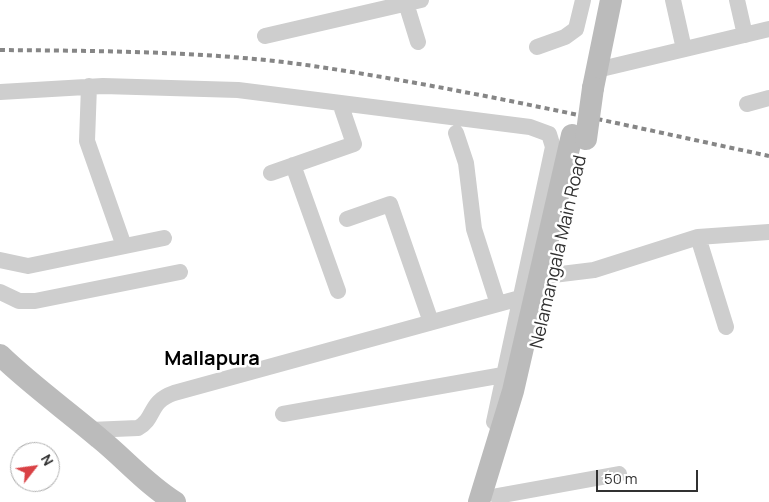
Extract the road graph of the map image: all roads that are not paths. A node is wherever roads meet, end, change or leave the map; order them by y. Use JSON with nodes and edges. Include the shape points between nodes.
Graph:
{"nodes":[{"id":1,"x":583,"y":0,"type":"edge"},
{"id":2,"x":601,"y":0,"type":"edge"},
{"id":3,"x":611,"y":0,"type":"edge"},
{"id":4,"x":673,"y":0,"type":"edge"},
{"id":5,"x":737,"y":0,"type":"edge"},
{"id":6,"x":411,"y":1,"type":"edge"},
{"id":7,"x":769,"y":30,"type":"edge"},
{"id":8,"x":745,"y":35,"type":"junction"},
{"id":9,"x":265,"y":36,"type":"dead end"},
{"id":10,"x":418,"y":42,"type":"dead end"},
{"id":11,"x":537,"y":47,"type":"dead end"},
{"id":12,"x":684,"y":49,"type":"junction"},
{"id":13,"x":591,"y":82,"type":"junction"},
{"id":14,"x":89,"y":86,"type":"junction"},
{"id":15,"x":0,"y":92,"type":"edge"},
{"id":16,"x":769,"y":98,"type":"edge"},
{"id":17,"x":340,"y":103,"type":"junction"},
{"id":18,"x":747,"y":104,"type":"dead end"},
{"id":19,"x":456,"y":134,"type":"dead end"},
{"id":20,"x":579,"y":137,"type":"junction"},
{"id":21,"x":293,"y":166,"type":"junction"},
{"id":22,"x":271,"y":173,"type":"dead end"},
{"id":23,"x":347,"y":219,"type":"dead end"},
{"id":24,"x":769,"y":232,"type":"edge"},
{"id":25,"x":698,"y":237,"type":"junction"},
{"id":26,"x":164,"y":238,"type":"dead end"},
{"id":27,"x":124,"y":246,"type":"junction"},
{"id":28,"x":0,"y":260,"type":"edge"},
{"id":29,"x":180,"y":272,"type":"dead end"},
{"id":30,"x":553,"y":275,"type":"junction"},
{"id":31,"x":338,"y":291,"type":"dead end"},
{"id":32,"x":0,"y":292,"type":"edge"},
{"id":33,"x":520,"y":298,"type":"junction"},
{"id":34,"x":498,"y":304,"type":"junction"},
{"id":35,"x":431,"y":322,"type":"junction"},
{"id":36,"x":726,"y":327,"type":"dead end"},
{"id":37,"x":0,"y":354,"type":"edge"},
{"id":38,"x":503,"y":375,"type":"junction"},
{"id":39,"x":283,"y":414,"type":"dead end"},
{"id":40,"x":90,"y":430,"type":"junction"},
{"id":41,"x":492,"y":460,"type":"junction"},
{"id":42,"x":619,"y":474,"type":"dead end"},
{"id":43,"x":490,"y":500,"type":"edge"},
{"id":44,"x":175,"y":502,"type":"edge"}],
"edges":[{"from":1,"to":11,"type":"street","via":[[576,28],[564,37]]},
{"from":2,"to":13,"type":"main road"},
{"from":3,"to":13,"type":"main road","name":"Nelamangala Main Road"},
{"from":4,"to":12,"type":"street"},
{"from":5,"to":8,"type":"street"},
{"from":6,"to":9,"type":"street"},
{"from":6,"to":10,"type":"street"},
{"from":7,"to":8,"type":"street"},
{"from":8,"to":12,"type":"street"},
{"from":12,"to":13,"type":"street"},
{"from":13,"to":20,"type":"main road","name":"Nelamangala Main Road","bridge":true},
{"from":14,"to":15,"type":"street"},
{"from":14,"to":17,"type":"street","via":[[238,90]]},
{"from":14,"to":27,"type":"street","via":[[87,141]]},
{"from":16,"to":18,"type":"street"},
{"from":17,"to":21,"type":"street","via":[[354,144]]},
{"from":17,"to":33,"type":"street","via":[[530,127],[549,134],[553,147]]},
{"from":19,"to":34,"type":"street","via":[[466,163],[474,228]]},
{"from":20,"to":30,"type":"main road","name":"Nelamangala Main Road"},
{"from":20,"to":41,"type":"main road"},
{"from":21,"to":22,"type":"street"},
{"from":21,"to":31,"type":"street"},
{"from":23,"to":35,"type":"street","via":[[390,204]]},
{"from":24,"to":25,"type":"street"},
{"from":25,"to":30,"type":"street","via":[[594,270]]},
{"from":25,"to":36,"type":"street"},
{"from":26,"to":27,"type":"street"},
{"from":27,"to":28,"type":"street","via":[[28,266]]},
{"from":29,"to":32,"type":"street","via":[[35,302],[19,301]]},
{"from":30,"to":43,"type":"main road","name":"Nelamangala Main Road","via":[[514,438]]},
{"from":33,"to":34,"type":"street"},
{"from":33,"to":38,"type":"street"},
{"from":34,"to":35,"type":"street"},
{"from":35,"to":40,"type":"street","via":[[163,396],[144,425],[138,428]]},
{"from":37,"to":40,"type":"main road","via":[[38,390]]},
{"from":38,"to":39,"type":"street"},
{"from":38,"to":41,"type":"street","via":[[490,442]]},
{"from":40,"to":44,"type":"main road","via":[[145,480]]},
{"from":41,"to":43,"type":"main road"},
{"from":42,"to":43,"type":"street"}]}
